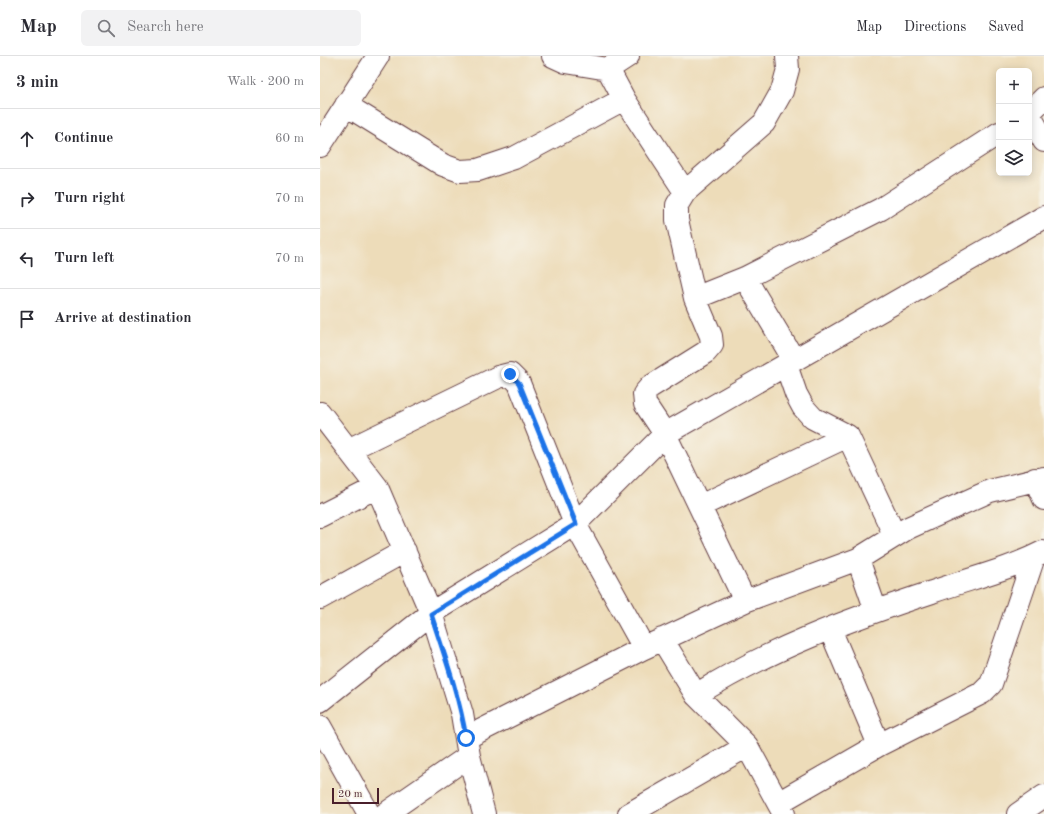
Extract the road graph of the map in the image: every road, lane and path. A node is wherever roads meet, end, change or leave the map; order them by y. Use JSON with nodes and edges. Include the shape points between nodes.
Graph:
{"nodes":[{"id":1,"x":378,"y":56,"type":"edge"},
{"id":2,"x":553,"y":56,"type":"edge"},
{"id":3,"x":628,"y":56,"type":"edge"},
{"id":4,"x":787,"y":56,"type":"edge"},
{"id":5,"x":608,"y":69,"type":"junction"},
{"id":6,"x":1044,"y":98,"type":"edge"},
{"id":7,"x":624,"y":99,"type":"junction"},
{"id":8,"x":346,"y":105,"type":"junction"},
{"id":9,"x":1032,"y":110,"type":"edge"},
{"id":10,"x":1032,"y":119,"type":"edge"},
{"id":11,"x":996,"y":135,"type":"edge"},
{"id":12,"x":1044,"y":141,"type":"edge"},
{"id":13,"x":320,"y":146,"type":"edge"},
{"id":14,"x":685,"y":192,"type":"junction"},
{"id":15,"x":1044,"y":217,"type":"edge"},
{"id":16,"x":745,"y":278,"type":"junction"},
{"id":17,"x":695,"y":298,"type":"junction"},
{"id":18,"x":790,"y":363,"type":"junction"},
{"id":19,"x":323,"y":422,"type":"edge"},
{"id":20,"x":665,"y":434,"type":"junction"},
{"id":21,"x":848,"y":436,"type":"junction"},
{"id":22,"x":348,"y":450,"type":"junction"},
{"id":23,"x":1040,"y":478,"type":"edge"},
{"id":24,"x":378,"y":487,"type":"junction"},
{"id":25,"x":1044,"y":499,"type":"edge"},
{"id":26,"x":700,"y":506,"type":"junction"},
{"id":27,"x":320,"y":516,"type":"edge"},
{"id":28,"x":576,"y":524,"type":"junction"},
{"id":29,"x":895,"y":536,"type":"junction"},
{"id":30,"x":404,"y":552,"type":"junction"},
{"id":31,"x":1039,"y":554,"type":"edge"},
{"id":32,"x":858,"y":559,"type":"junction"},
{"id":33,"x":320,"y":598,"type":"edge"},
{"id":34,"x":745,"y":601,"type":"junction"},
{"id":35,"x":876,"y":611,"type":"junction"},
{"id":36,"x":431,"y":614,"type":"junction"},
{"id":37,"x":830,"y":629,"type":"junction"},
{"id":38,"x":653,"y":644,"type":"junction"},
{"id":39,"x":696,"y":695,"type":"junction"},
{"id":40,"x":320,"y":701,"type":"edge"},
{"id":41,"x":320,"y":726,"type":"edge"},
{"id":42,"x":879,"y":745,"type":"junction"},
{"id":43,"x":747,"y":746,"type":"junction"},
{"id":44,"x":468,"y":747,"type":"junction"},
{"id":45,"x":1044,"y":796,"type":"edge"},
{"id":46,"x":781,"y":808,"type":"edge"},
{"id":47,"x":369,"y":814,"type":"edge"},
{"id":48,"x":384,"y":814,"type":"edge"},
{"id":49,"x":484,"y":814,"type":"edge"},
{"id":50,"x":629,"y":814,"type":"edge"},
{"id":51,"x":1018,"y":814,"type":"edge"}],
"edges":[{"from":1,"to":8,"type":"street"},
{"from":2,"to":5,"type":"street","via":[[566,62]]},
{"from":3,"to":5,"type":"street"},
{"from":4,"to":14,"type":"street","via":[[788,69],[782,91],[764,122]]},
{"from":5,"to":7,"type":"street"},
{"from":6,"to":9,"type":"street"},
{"from":7,"to":8,"type":"street","via":[[514,158],[478,170],[460,170],[443,165]]},
{"from":7,"to":14,"type":"street"},
{"from":8,"to":13,"type":"street"},
{"from":10,"to":12,"type":"street"},
{"from":11,"to":16,"type":"street","via":[[881,209]]},
{"from":14,"to":17,"type":"street","via":[[677,205],[677,220]]},
{"from":15,"to":18,"type":"street"},
{"from":16,"to":17,"type":"street"},
{"from":16,"to":18,"type":"street"},
{"from":17,"to":20,"type":"street","via":[[711,336],[712,345],[706,352],[650,387],[644,394],[645,404]]},
{"from":18,"to":20,"type":"street"},
{"from":18,"to":21,"type":"street","via":[[796,394],[803,408],[813,418]]},
{"from":19,"to":22,"type":"street"},
{"from":20,"to":26,"type":"street"},
{"from":20,"to":28,"type":"street"},
{"from":21,"to":26,"type":"street"},
{"from":21,"to":29,"type":"street"},
{"from":22,"to":24,"type":"street"},
{"from":22,"to":28,"type":"street","via":[[498,376],[510,374],[519,383]]},
{"from":23,"to":25,"type":"street"},
{"from":23,"to":29,"type":"street","via":[[990,491]]},
{"from":24,"to":27,"type":"street"},
{"from":24,"to":30,"type":"street"},
{"from":26,"to":34,"type":"street"},
{"from":28,"to":36,"type":"street"},
{"from":28,"to":38,"type":"street"},
{"from":29,"to":32,"type":"street"},
{"from":30,"to":33,"type":"street"},
{"from":30,"to":36,"type":"street"},
{"from":31,"to":35,"type":"street"},
{"from":31,"to":42,"type":"street","via":[[991,684],[982,693]]},
{"from":32,"to":34,"type":"street"},
{"from":32,"to":35,"type":"street"},
{"from":34,"to":38,"type":"street"},
{"from":35,"to":37,"type":"street"},
{"from":36,"to":40,"type":"street"},
{"from":36,"to":44,"type":"street","via":[[454,685]]},
{"from":37,"to":39,"type":"street","via":[[754,661]]},
{"from":37,"to":42,"type":"street"},
{"from":38,"to":39,"type":"street"},
{"from":38,"to":44,"type":"street"},
{"from":39,"to":43,"type":"street"},
{"from":41,"to":47,"type":"street"},
{"from":42,"to":46,"type":"street"},
{"from":43,"to":46,"type":"street"},
{"from":43,"to":50,"type":"street"},
{"from":44,"to":48,"type":"street"},
{"from":44,"to":49,"type":"street"},
{"from":45,"to":51,"type":"street"}]}
